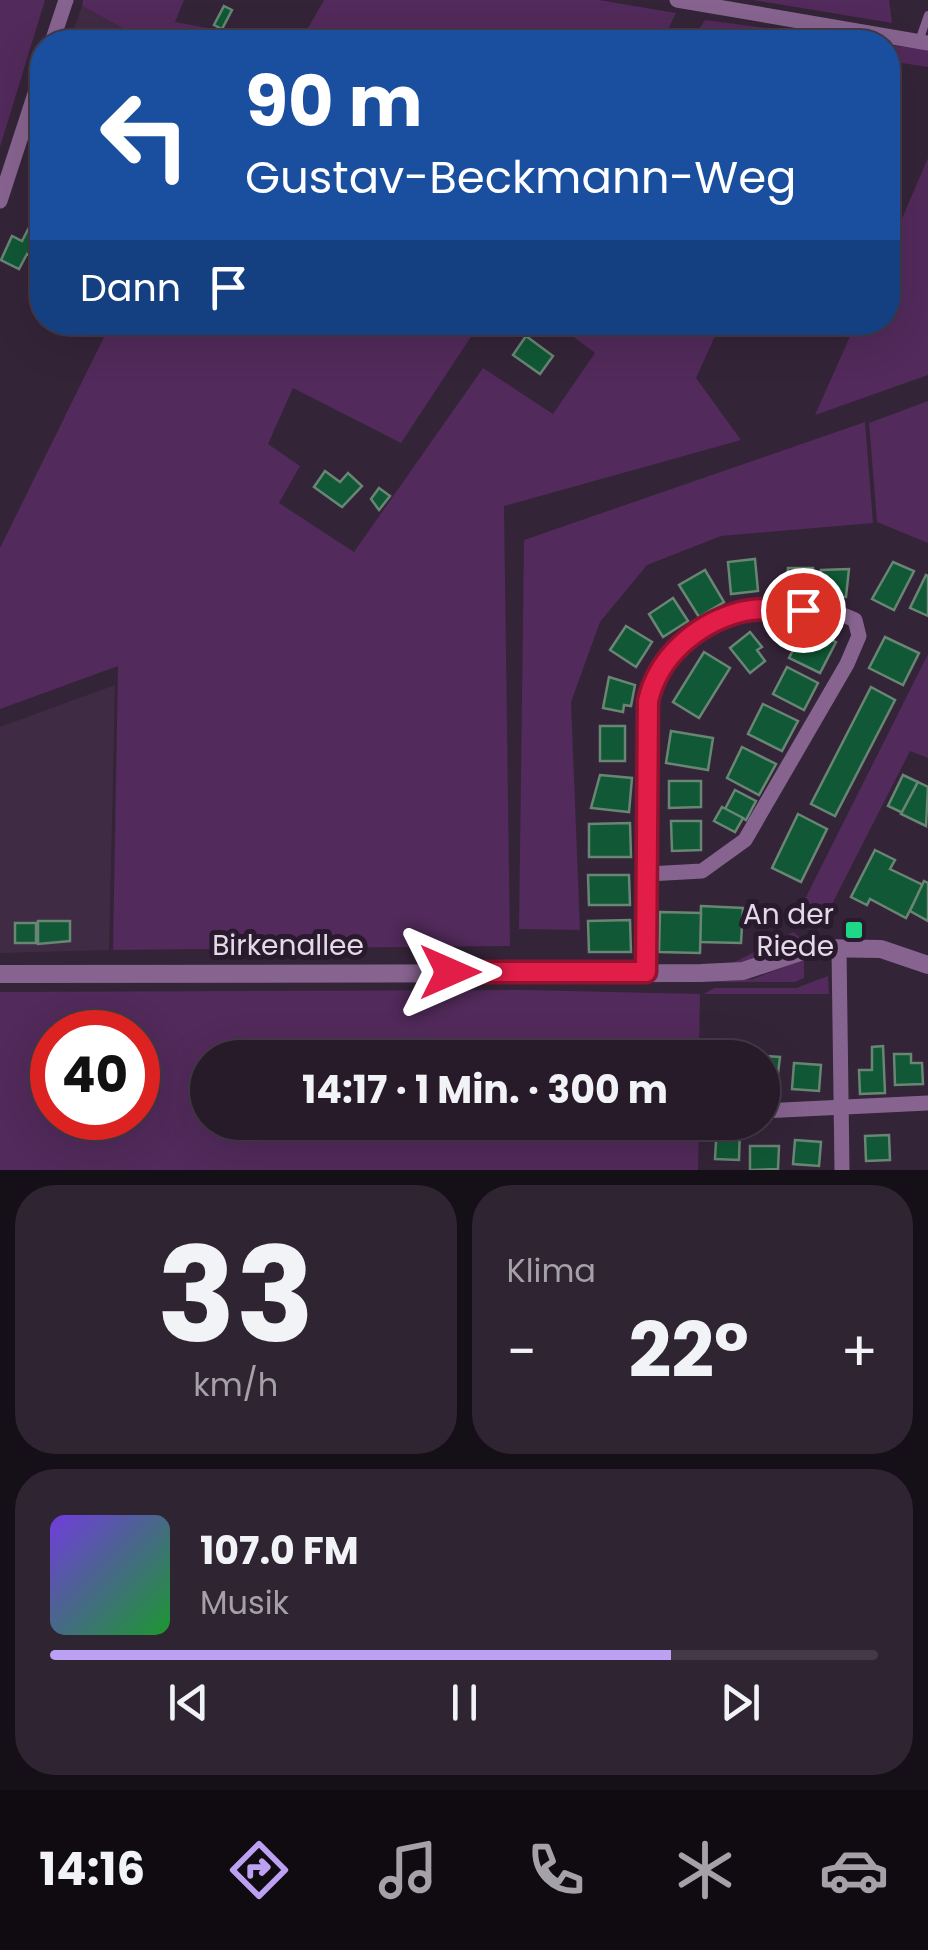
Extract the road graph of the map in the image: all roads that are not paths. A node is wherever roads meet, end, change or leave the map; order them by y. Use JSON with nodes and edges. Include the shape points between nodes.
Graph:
{"nodes":[{"id":1,"x":66,"y":0,"type":"edge"},
{"id":2,"x":677,"y":0,"type":"edge"},
{"id":3,"x":928,"y":15,"type":"edge"},
{"id":4,"x":56,"y":30,"type":"edge"},
{"id":5,"x":853,"y":30,"type":"edge"},
{"id":6,"x":924,"y":42,"type":"edge"},
{"id":7,"x":30,"y":102,"type":"edge"},
{"id":8,"x":6,"y":163,"type":"edge"},
{"id":9,"x":0,"y":201,"type":"edge"},
{"id":10,"x":648,"y":874,"type":"junction"},
{"id":11,"x":839,"y":948,"type":"junction"},
{"id":12,"x":928,"y":965,"type":"edge"},
{"id":13,"x":646,"y":972,"type":"junction"},
{"id":14,"x":0,"y":974,"type":"edge"},
{"id":15,"x":928,"y":1103,"type":"edge"},
{"id":16,"x":842,"y":1106,"type":"junction"},
{"id":17,"x":780,"y":1109,"type":"edge"},
{"id":18,"x":842,"y":1170,"type":"edge"}],
"edges":[{"from":1,"to":4,"type":"street"},
{"from":2,"to":5,"type":"street"},
{"from":3,"to":6,"type":"lane"},
{"from":7,"to":8,"type":"street"},
{"from":8,"to":9,"type":"street"},
{"from":10,"to":10,"type":"street","via":[[648,701],[653,676],[671,653],[705,626],[742,611],[834,609],[855,620],[860,636],[848,664],[746,840],[702,872]]},
{"from":10,"to":13,"type":"street"},
{"from":11,"to":12,"type":"street","name":"Birkenallee","via":[[880,949]]},
{"from":11,"to":13,"type":"street","name":"Birkenallee","via":[[800,951],[743,972]]},
{"from":11,"to":16,"type":"street"},
{"from":13,"to":14,"type":"street","name":"Birkenallee"},
{"from":15,"to":16,"type":"street"},
{"from":16,"to":17,"type":"street"},
{"from":16,"to":18,"type":"street"}]}
